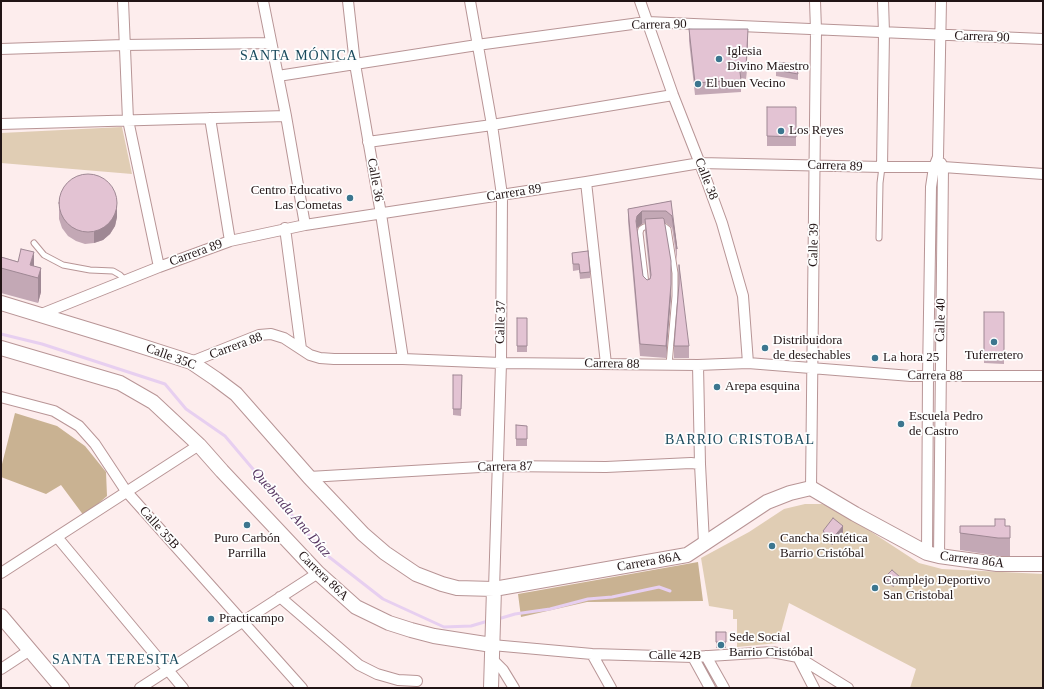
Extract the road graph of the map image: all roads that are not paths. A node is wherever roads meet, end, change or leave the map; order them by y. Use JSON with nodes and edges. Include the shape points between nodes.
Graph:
{"nodes":[{"id":1,"x":123,"y":1,"type":"edge"},
{"id":2,"x":263,"y":1,"type":"edge"},
{"id":3,"x":348,"y":1,"type":"edge"},
{"id":4,"x":470,"y":1,"type":"edge"},
{"id":5,"x":640,"y":1,"type":"edge"},
{"id":6,"x":814,"y":1,"type":"edge"},
{"id":7,"x":883,"y":1,"type":"edge"},
{"id":8,"x":941,"y":1,"type":"edge"},
{"id":9,"x":647,"y":22,"type":"junction"},
{"id":10,"x":816,"y":30,"type":"junction"},
{"id":11,"x":884,"y":33,"type":"junction"},
{"id":12,"x":940,"y":36,"type":"junction"},
{"id":13,"x":1043,"y":39,"type":"edge"},
{"id":14,"x":271,"y":42,"type":"junction"},
{"id":15,"x":124,"y":45,"type":"junction"},
{"id":16,"x":477,"y":45,"type":"junction"},
{"id":17,"x":1,"y":49,"type":"edge"},
{"id":18,"x":355,"y":64,"type":"junction"},
{"id":19,"x":278,"y":76,"type":"junction"},
{"id":20,"x":673,"y":95,"type":"junction"},
{"id":21,"x":286,"y":116,"type":"junction"},
{"id":22,"x":210,"y":118,"type":"junction"},
{"id":23,"x":128,"y":120,"type":"junction"},
{"id":24,"x":1,"y":124,"type":"edge"},
{"id":25,"x":492,"y":125,"type":"junction"},
{"id":26,"x":368,"y":142,"type":"junction"},
{"id":27,"x":700,"y":162,"type":"junction"},
{"id":28,"x":815,"y":165,"type":"junction"},
{"id":29,"x":882,"y":167,"type":"junction"},
{"id":30,"x":938,"y":167,"type":"junction"},
{"id":31,"x":1043,"y":174,"type":"edge"},
{"id":32,"x":586,"y":182,"type":"junction"},
{"id":33,"x":502,"y":195,"type":"junction"},
{"id":34,"x":381,"y":214,"type":"junction"},
{"id":35,"x":305,"y":225,"type":"junction"},
{"id":36,"x":285,"y":228,"type":"junction"},
{"id":37,"x":879,"y":238,"type":"dead end"},
{"id":38,"x":230,"y":241,"type":"junction"},
{"id":39,"x":34,"y":243,"type":"dead end"},
{"id":40,"x":159,"y":267,"type":"junction"},
{"id":41,"x":125,"y":280,"type":"junction"},
{"id":42,"x":646,"y":288,"type":"edge"},
{"id":43,"x":1,"y":304,"type":"edge"},
{"id":44,"x":39,"y":315,"type":"junction"},
{"id":45,"x":1,"y":348,"type":"edge"},
{"id":46,"x":301,"y":348,"type":"junction"},
{"id":47,"x":403,"y":359,"type":"junction"},
{"id":48,"x":191,"y":362,"type":"junction"},
{"id":49,"x":501,"y":363,"type":"junction"},
{"id":50,"x":748,"y":363,"type":"junction"},
{"id":51,"x":606,"y":364,"type":"junction"},
{"id":52,"x":669,"y":365,"type":"junction"},
{"id":53,"x":698,"y":365,"type":"junction"},
{"id":54,"x":812,"y":368,"type":"junction"},
{"id":55,"x":928,"y":376,"type":"junction"},
{"id":56,"x":940,"y":376,"type":"junction"},
{"id":57,"x":1043,"y":376,"type":"edge"},
{"id":58,"x":1,"y":397,"type":"edge"},
{"id":59,"x":199,"y":445,"type":"junction"},
{"id":60,"x":700,"y":464,"type":"junction"},
{"id":61,"x":497,"y":466,"type":"junction"},
{"id":62,"x":309,"y":477,"type":"junction"},
{"id":63,"x":811,"y":488,"type":"junction"},
{"id":64,"x":126,"y":491,"type":"junction"},
{"id":65,"x":58,"y":537,"type":"junction"},
{"id":66,"x":704,"y":543,"type":"junction"},
{"id":67,"x":933,"y":555,"type":"junction"},
{"id":68,"x":1043,"y":564,"type":"edge"},
{"id":69,"x":1,"y":573,"type":"edge"},
{"id":70,"x":318,"y":573,"type":"junction"},
{"id":71,"x":494,"y":589,"type":"junction"},
{"id":72,"x":280,"y":597,"type":"junction"},
{"id":73,"x":1,"y":616,"type":"edge"},
{"id":74,"x":243,"y":622,"type":"junction"},
{"id":75,"x":492,"y":647,"type":"junction"},
{"id":76,"x":30,"y":650,"type":"junction"},
{"id":77,"x":592,"y":654,"type":"junction"},
{"id":78,"x":706,"y":656,"type":"junction"},
{"id":79,"x":693,"y":657,"type":"junction"},
{"id":80,"x":798,"y":657,"type":"junction"},
{"id":81,"x":1,"y":668,"type":"edge"},
{"id":82,"x":168,"y":670,"type":"junction"},
{"id":83,"x":417,"y":681,"type":"dead end"},
{"id":84,"x":62,"y":688,"type":"edge"},
{"id":85,"x":140,"y":688,"type":"edge"},
{"id":86,"x":183,"y":688,"type":"edge"},
{"id":87,"x":302,"y":688,"type":"edge"},
{"id":88,"x":492,"y":688,"type":"edge"},
{"id":89,"x":514,"y":688,"type":"edge"},
{"id":90,"x":611,"y":688,"type":"edge"},
{"id":91,"x":710,"y":688,"type":"edge"},
{"id":92,"x":724,"y":688,"type":"edge"},
{"id":93,"x":814,"y":688,"type":"edge"},
{"id":94,"x":848,"y":688,"type":"edge"}],
"edges":[{"from":1,"to":15,"type":"street"},
{"from":2,"to":14,"type":"street"},
{"from":3,"to":18,"type":"street","name":"Calle 36"},
{"from":4,"to":16,"type":"street","name":"Calle 37"},
{"from":5,"to":9,"type":"street","name":"Calle 38"},
{"from":6,"to":10,"type":"street","name":"Calle 39"},
{"from":7,"to":11,"type":"street"},
{"from":8,"to":12,"type":"street","name":"Calle 40"},
{"from":9,"to":10,"type":"street","name":"Carrera 90"},
{"from":9,"to":16,"type":"street","name":"Carrera 90"},
{"from":9,"to":20,"type":"street","name":"Calle 38"},
{"from":10,"to":11,"type":"street","name":"Carrera 90"},
{"from":10,"to":28,"type":"street","name":"Calle 39"},
{"from":11,"to":12,"type":"street","name":"Carrera 90"},
{"from":11,"to":29,"type":"street"},
{"from":12,"to":13,"type":"street","name":"Carrera 90"},
{"from":12,"to":30,"type":"street","name":"Calle 40"},
{"from":14,"to":15,"type":"street"},
{"from":14,"to":19,"type":"street"},
{"from":15,"to":17,"type":"street"},
{"from":15,"to":23,"type":"street"},
{"from":16,"to":18,"type":"street","name":"Carrera 90"},
{"from":16,"to":25,"type":"street","name":"Calle 37"},
{"from":18,"to":19,"type":"street","name":"Carrera 90"},
{"from":18,"to":26,"type":"street","name":"Calle 36"},
{"from":19,"to":21,"type":"street"},
{"from":20,"to":25,"type":"street"},
{"from":20,"to":27,"type":"street","name":"Calle 38"},
{"from":21,"to":22,"type":"street"},
{"from":21,"to":35,"type":"street"},
{"from":22,"to":23,"type":"street"},
{"from":22,"to":38,"type":"street"},
{"from":23,"to":24,"type":"street"},
{"from":23,"to":40,"type":"street"},
{"from":25,"to":26,"type":"street"},
{"from":25,"to":33,"type":"street","name":"Calle 37"},
{"from":26,"to":34,"type":"street","name":"Calle 36"},
{"from":27,"to":28,"type":"street","name":"Carrera 89"},
{"from":27,"to":32,"type":"street","name":"Carrera 89"},
{"from":27,"to":50,"type":"street","name":"Calle 38","via":[[722,223],[743,296]]},
{"from":28,"to":29,"type":"street","name":"Carrera 89"},
{"from":28,"to":54,"type":"street","name":"Calle 39"},
{"from":29,"to":30,"type":"street","name":"Carrera 89"},
{"from":29,"to":37,"type":"lane"},
{"from":30,"to":31,"type":"street","name":"Carrera 89"},
{"from":30,"to":55,"type":"street","name":"Calle 40","via":[[932,187]]},
{"from":30,"to":56,"type":"street","name":"Calle 40"},
{"from":32,"to":33,"type":"street","name":"Carrera 89"},
{"from":32,"to":51,"type":"street"},
{"from":33,"to":34,"type":"street","name":"Carrera 89"},
{"from":33,"to":49,"type":"street","name":"Calle 37"},
{"from":34,"to":35,"type":"street","name":"Carrera 89"},
{"from":34,"to":47,"type":"street","name":"Calle 36"},
{"from":35,"to":36,"type":"street","name":"Carrera 89"},
{"from":36,"to":38,"type":"street","name":"Carrera 89"},
{"from":36,"to":46,"type":"street"},
{"from":38,"to":40,"type":"street","name":"Carrera 89"},
{"from":39,"to":41,"type":"lane","via":[[44,255],[63,265],[113,271]]},
{"from":40,"to":41,"type":"street","name":"Carrera 89"},
{"from":41,"to":44,"type":"street","name":"Carrera 89"},
{"from":42,"to":52,"type":"lane","via":[[641,229],[664,226],[668,229],[675,296]]},
{"from":43,"to":44,"type":"street"},
{"from":44,"to":48,"type":"street","name":"Calle 35C"},
{"from":45,"to":59,"type":"street","via":[[120,383],[153,402]]},
{"from":46,"to":47,"type":"street","name":"Carrera 88","via":[[310,355],[320,358]]},
{"from":46,"to":48,"type":"street","name":"Carrera 88","via":[[272,334],[259,335]]},
{"from":47,"to":49,"type":"street","name":"Carrera 88"},
{"from":48,"to":62,"type":"street","name":"Calle 35C","via":[[236,394]]},
{"from":49,"to":51,"type":"street","name":"Carrera 88"},
{"from":49,"to":61,"type":"street","name":"Calle 37"},
{"from":50,"to":53,"type":"street","name":"Carrera 88"},
{"from":50,"to":54,"type":"street","name":"Carrera 88"},
{"from":51,"to":52,"type":"street","name":"Carrera 88"},
{"from":52,"to":53,"type":"street","name":"Carrera 88"},
{"from":53,"to":60,"type":"street"},
{"from":54,"to":55,"type":"street","name":"Carrera 88"},
{"from":54,"to":63,"type":"street","name":"Calle 39"},
{"from":55,"to":56,"type":"street","name":"Carrera 88"},
{"from":55,"to":67,"type":"street","name":"Calle 40"},
{"from":56,"to":57,"type":"street","name":"Carrera 88"},
{"from":56,"to":67,"type":"street","name":"Calle 40"},
{"from":58,"to":64,"type":"street","name":"Calle 35B","via":[[54,411],[79,426],[95,444]]},
{"from":59,"to":64,"type":"street"},
{"from":59,"to":70,"type":"street","name":"Carrera 86A"},
{"from":60,"to":61,"type":"street","name":"Carrera 87","via":[[606,467]]},
{"from":60,"to":66,"type":"street"},
{"from":61,"to":62,"type":"street","name":"Carrera 87"},
{"from":61,"to":71,"type":"street","name":"Calle 37"},
{"from":62,"to":71,"type":"street","name":"Carrera 86A","via":[[363,534],[401,565],[416,574],[457,588]]},
{"from":63,"to":66,"type":"street","name":"Carrera 86A","via":[[767,502]]},
{"from":63,"to":67,"type":"street","name":"Carrera 86A"},
{"from":64,"to":65,"type":"street"},
{"from":64,"to":74,"type":"street","name":"Calle 35B"},
{"from":65,"to":69,"type":"street"},
{"from":65,"to":82,"type":"street"},
{"from":66,"to":71,"type":"street","name":"Carrera 86A","via":[[687,555]]},
{"from":67,"to":68,"type":"street","name":"Carrera 86A","via":[[996,564]]},
{"from":70,"to":72,"type":"street"},
{"from":70,"to":75,"type":"street","name":"Carrera 86A","via":[[356,607],[389,624]]},
{"from":71,"to":75,"type":"street","name":"Calle 37"},
{"from":72,"to":74,"type":"street"},
{"from":72,"to":83,"type":"street","via":[[359,665],[398,680]]},
{"from":73,"to":76,"type":"street"},
{"from":74,"to":82,"type":"street"},
{"from":74,"to":87,"type":"street","name":"Calle 35B"},
{"from":75,"to":77,"type":"street","name":"Calle 42B"},
{"from":75,"to":88,"type":"street","name":"Calle 37"},
{"from":75,"to":89,"type":"street"},
{"from":76,"to":81,"type":"street"},
{"from":76,"to":84,"type":"street"},
{"from":77,"to":79,"type":"street","name":"Calle 42B"},
{"from":77,"to":90,"type":"street"},
{"from":78,"to":79,"type":"street","name":"Calle 42B"},
{"from":78,"to":80,"type":"street","name":"Calle 42B","via":[[772,652]]},
{"from":78,"to":92,"type":"street"},
{"from":79,"to":91,"type":"street"},
{"from":80,"to":93,"type":"street"},
{"from":80,"to":94,"type":"street","name":"Calle 42B"},
{"from":82,"to":85,"type":"street"},
{"from":82,"to":86,"type":"street"}]}
